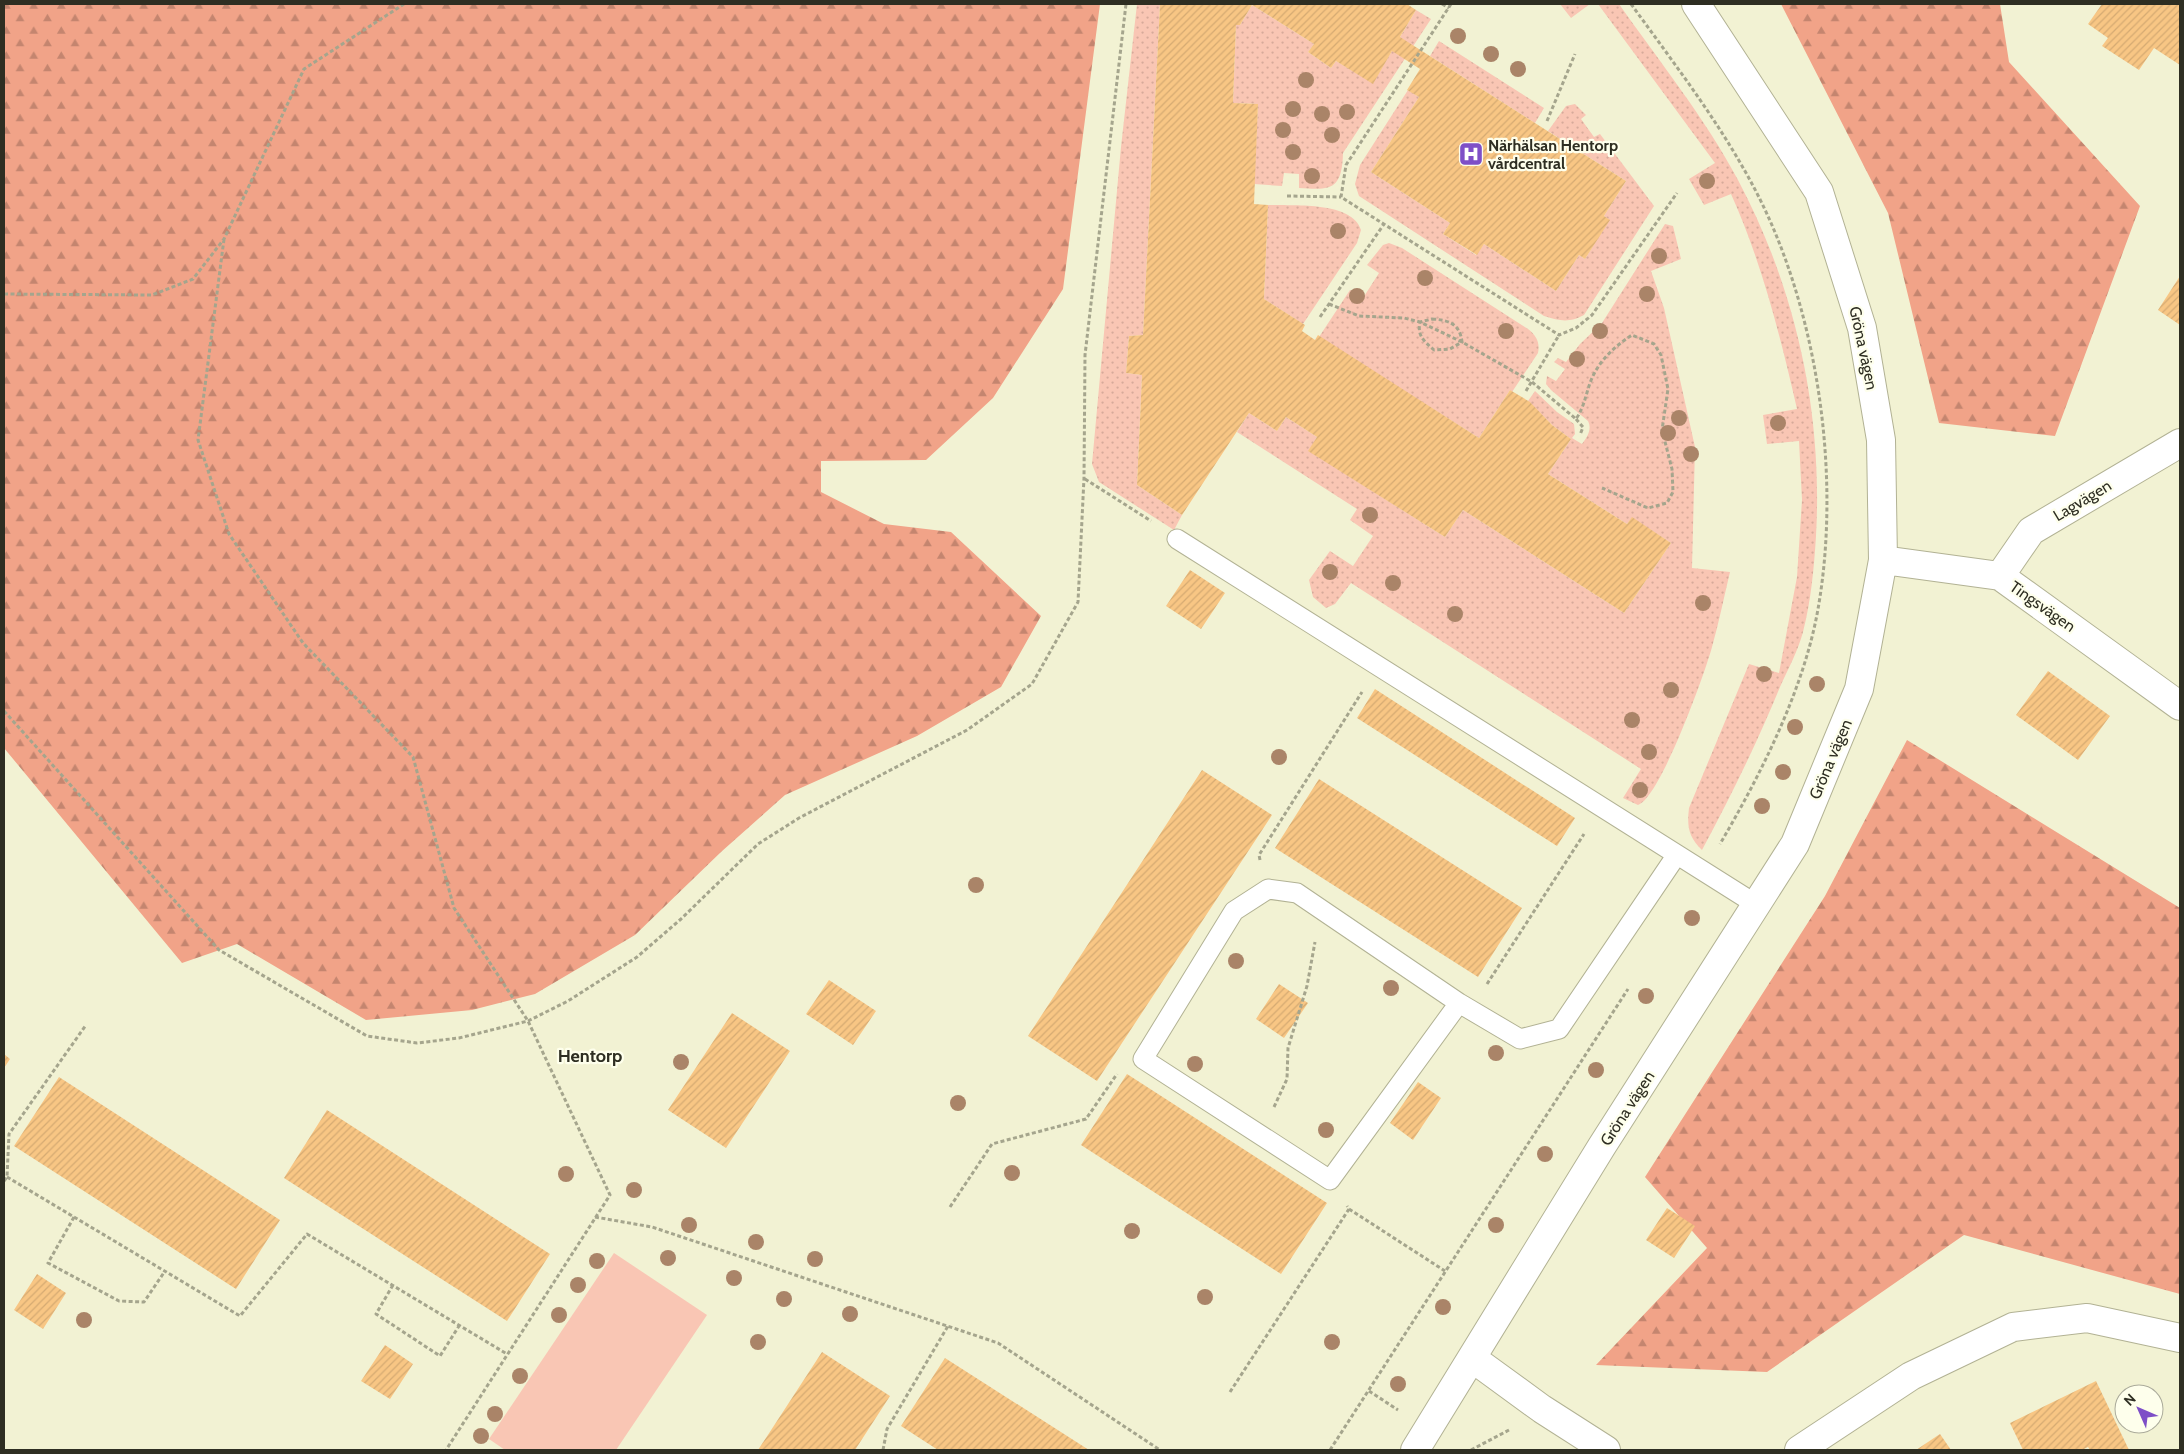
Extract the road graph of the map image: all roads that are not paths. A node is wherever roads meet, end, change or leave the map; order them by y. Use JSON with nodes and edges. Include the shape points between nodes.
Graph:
{"nodes":[{"id":1,"x":1696,"y":4,"type":"edge"},
{"id":2,"x":2180,"y":443,"type":"edge"},
{"id":3,"x":1178,"y":539,"type":"road end"},
{"id":4,"x":1883,"y":560,"type":"junction"},
{"id":5,"x":2000,"y":576,"type":"junction"},
{"id":6,"x":2180,"y":706,"type":"edge"},
{"id":7,"x":1676,"y":856,"type":"junction"},
{"id":8,"x":1756,"y":905,"type":"junction"},
{"id":9,"x":1465,"y":1006,"type":"junction"},
{"id":10,"x":2180,"y":1338,"type":"edge"},
{"id":11,"x":1472,"y":1358,"type":"junction"},
{"id":12,"x":1415,"y":1450,"type":"edge"},
{"id":13,"x":1606,"y":1450,"type":"edge"},
{"id":14,"x":1799,"y":1450,"type":"edge"}],
"edges":[{"from":1,"to":4,"type":"street","name":"Gröna vägen","via":[[1819,192],[1862,328],[1882,440]]},
{"from":2,"to":5,"type":"street","name":"Lagvägen","via":[[2031,531]]},
{"from":3,"to":7,"type":"lane"},
{"from":4,"to":5,"type":"street","name":"Tingsvägen"},
{"from":4,"to":8,"type":"street","name":"Gröna vägen","via":[[1859,689],[1795,844]]},
{"from":5,"to":6,"type":"street","name":"Tingsvägen"},
{"from":7,"to":8,"type":"lane"},
{"from":7,"to":9,"type":"lane","via":[[1559,1029],[1520,1038]]},
{"from":8,"to":11,"type":"street","name":"Gröna vägen"},
{"from":9,"to":9,"type":"lane","via":[[1297,893],[1268,890],[1234,910],[1143,1059],[1330,1180]]},
{"from":10,"to":14,"type":"street","via":[[2087,1318],[2012,1327],[1912,1376]]},
{"from":11,"to":12,"type":"street","name":"Gröna vägen"},
{"from":11,"to":13,"type":"street"}]}
